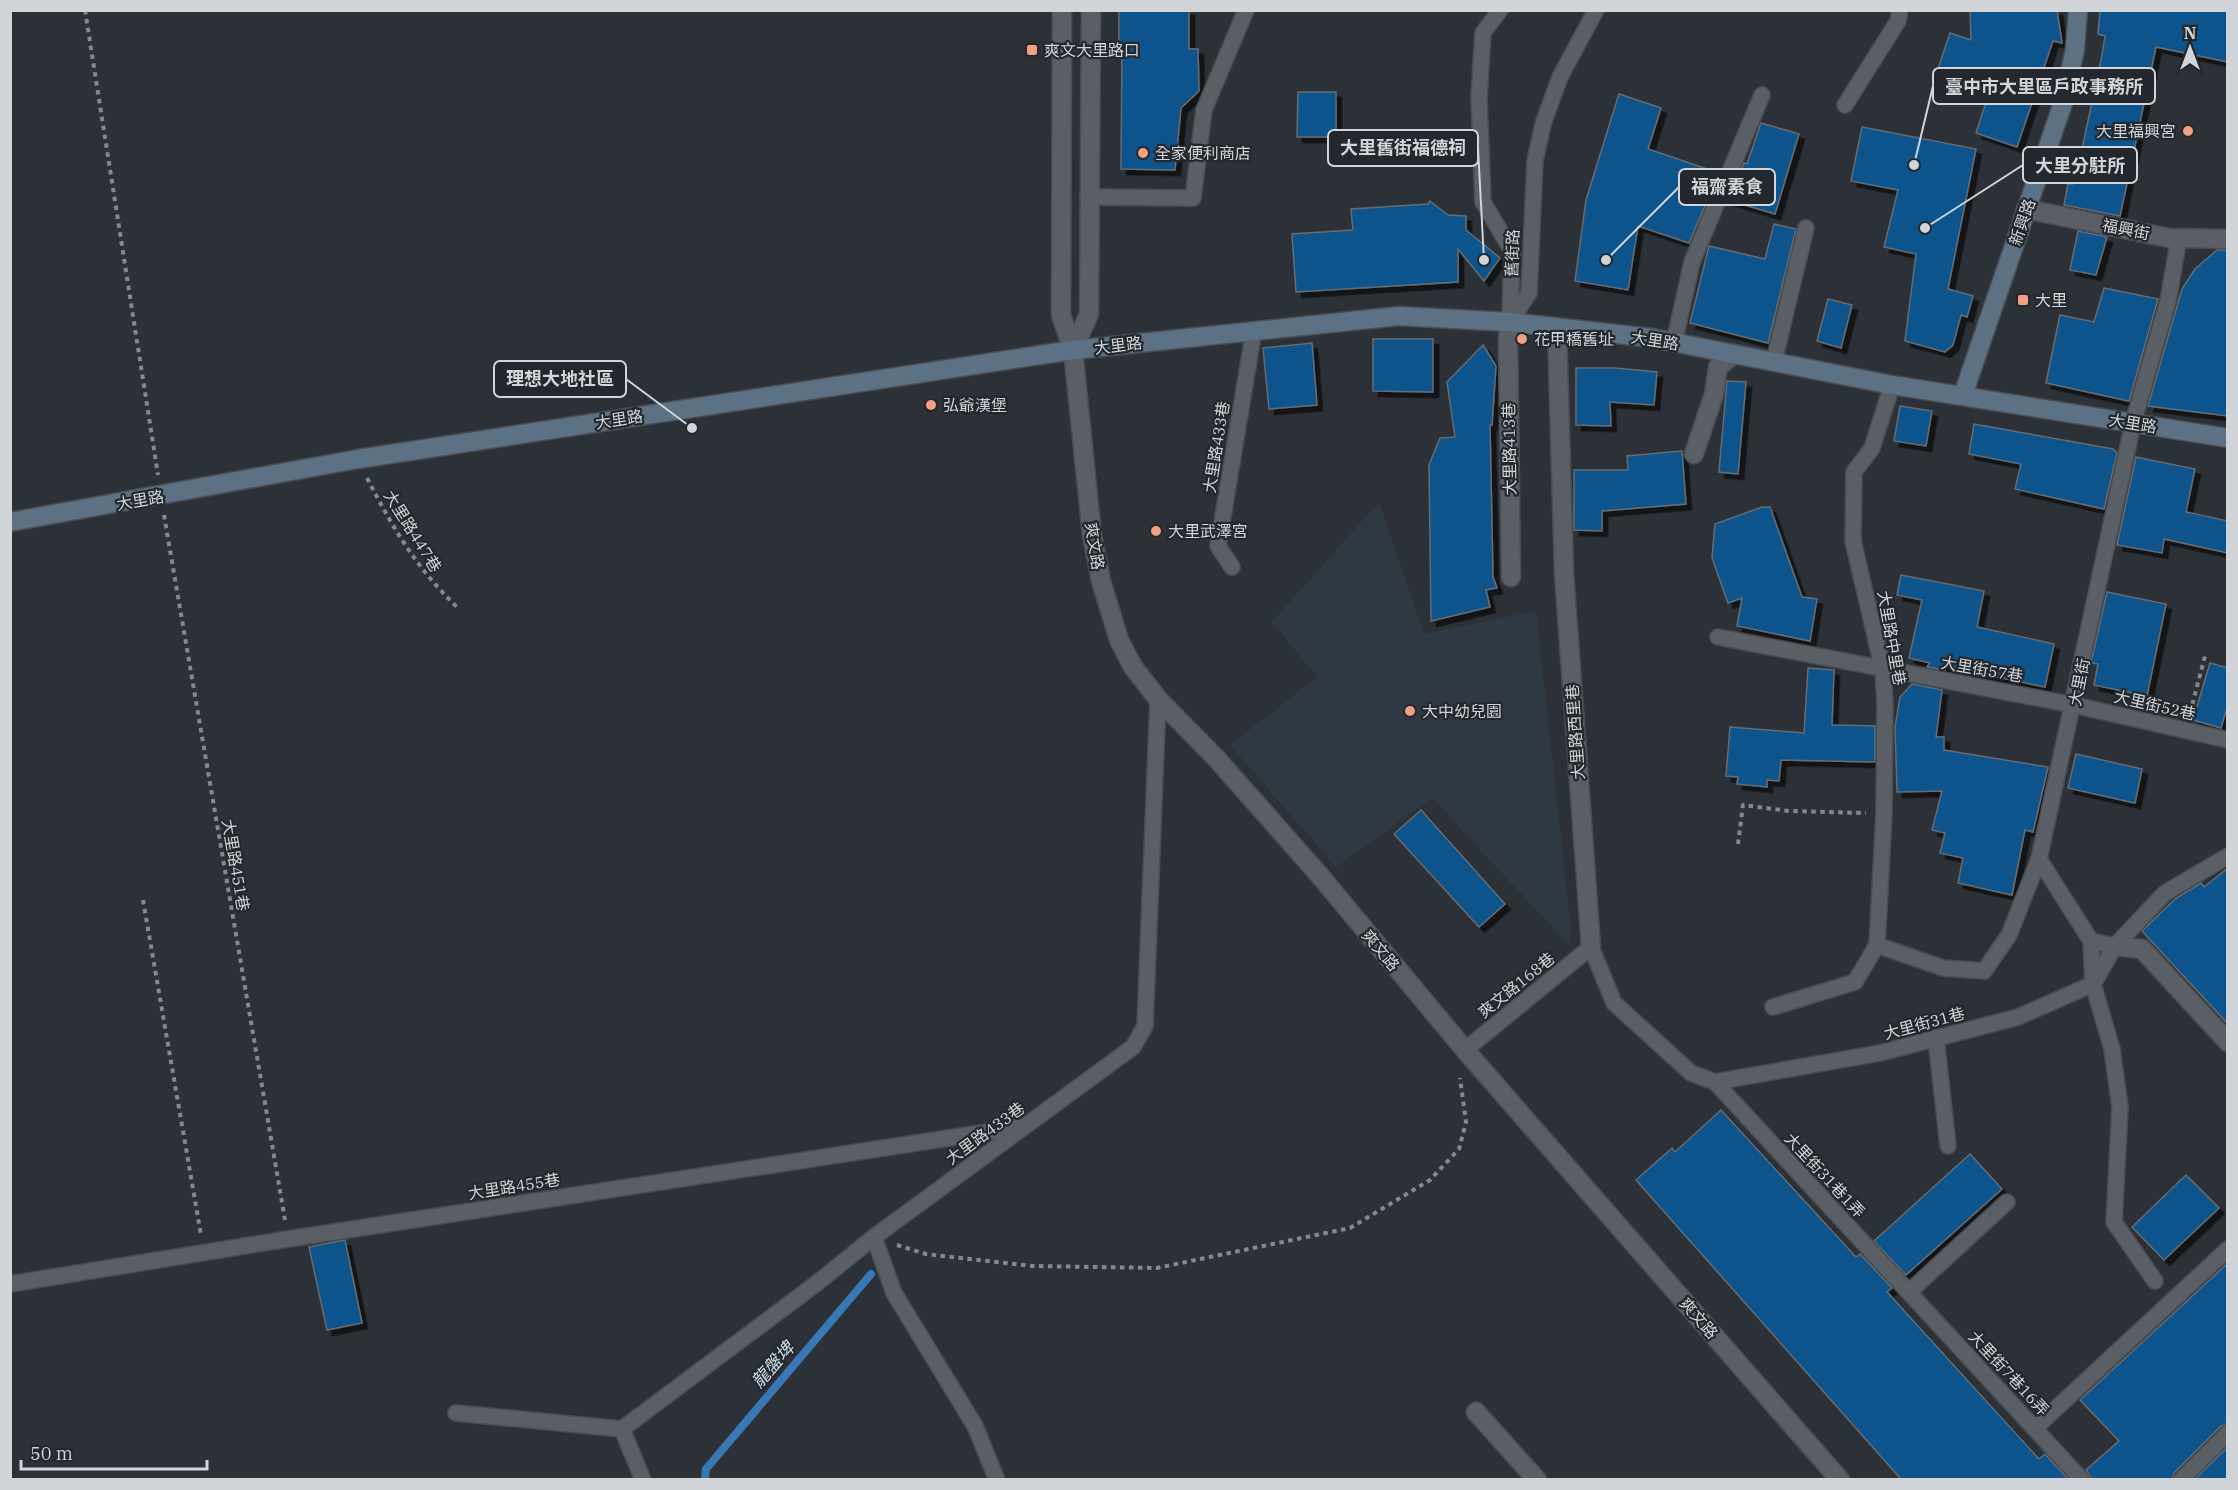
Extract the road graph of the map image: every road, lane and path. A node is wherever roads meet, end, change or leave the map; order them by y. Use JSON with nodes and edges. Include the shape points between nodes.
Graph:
{"nodes":[{"id":1,"x":85,"y":10,"type":"edge"},
{"id":2,"x":1062,"y":10,"type":"edge"},
{"id":3,"x":1091,"y":10,"type":"edge"},
{"id":4,"x":1246,"y":10,"type":"edge"},
{"id":5,"x":1500,"y":10,"type":"edge"},
{"id":6,"x":1596,"y":10,"type":"edge"},
{"id":7,"x":1900,"y":10,"type":"edge"},
{"id":8,"x":2078,"y":10,"type":"edge"},
{"id":9,"x":1761,"y":95,"type":"dead end"},
{"id":10,"x":1845,"y":105,"type":"dead end"},
{"id":11,"x":1088,"y":197,"type":"junction"},
{"id":12,"x":2026,"y":209,"type":"junction"},
{"id":13,"x":1806,"y":228,"type":"dead end"},
{"id":14,"x":2180,"y":238,"type":"junction"},
{"id":15,"x":2228,"y":239,"type":"edge"},
{"id":16,"x":1510,"y":322,"type":"junction"},
{"id":17,"x":1557,"y":328,"type":"junction"},
{"id":18,"x":1254,"y":330,"type":"junction"},
{"id":19,"x":1674,"y":343,"type":"junction"},
{"id":20,"x":1073,"y":350,"type":"junction"},
{"id":21,"x":1734,"y":354,"type":"junction"},
{"id":22,"x":1774,"y":361,"type":"junction"},
{"id":23,"x":1892,"y":385,"type":"junction"},
{"id":24,"x":1963,"y":395,"type":"junction"},
{"id":25,"x":2133,"y":423,"type":"junction"},
{"id":26,"x":2228,"y":438,"type":"edge"},
{"id":27,"x":1694,"y":454,"type":"dead end"},
{"id":28,"x":357,"y":459,"type":"junction"},
{"id":29,"x":161,"y":496,"type":"junction"},
{"id":30,"x":10,"y":522,"type":"edge"},
{"id":31,"x":1232,"y":567,"type":"dead end"},
{"id":32,"x":1511,"y":577,"type":"dead end"},
{"id":33,"x":459,"y":609,"type":"dead end"},
{"id":34,"x":1718,"y":637,"type":"dead end"},
{"id":35,"x":2205,"y":656,"type":"dead end"},
{"id":36,"x":1883,"y":670,"type":"junction"},
{"id":37,"x":1158,"y":699,"type":"junction"},
{"id":38,"x":2074,"y":705,"type":"junction"},
{"id":39,"x":2186,"y":731,"type":"junction"},
{"id":40,"x":2228,"y":740,"type":"edge"},
{"id":41,"x":1884,"y":813,"type":"junction"},
{"id":42,"x":1738,"y":844,"type":"dead end"},
{"id":43,"x":2228,"y":856,"type":"edge"},
{"id":44,"x":2039,"y":859,"type":"junction"},
{"id":45,"x":143,"y":900,"type":"dead end"},
{"id":46,"x":2091,"y":941,"type":"junction"},
{"id":47,"x":1877,"y":945,"type":"junction"},
{"id":48,"x":2115,"y":946,"type":"junction"},
{"id":49,"x":1591,"y":947,"type":"junction"},
{"id":50,"x":2093,"y":984,"type":"junction"},
{"id":51,"x":1773,"y":1007,"type":"dead end"},
{"id":52,"x":1936,"y":1038,"type":"junction"},
{"id":53,"x":2228,"y":1041,"type":"edge"},
{"id":54,"x":1465,"y":1050,"type":"junction"},
{"id":55,"x":1715,"y":1082,"type":"junction"},
{"id":56,"x":1024,"y":1127,"type":"junction"},
{"id":57,"x":1948,"y":1146,"type":"dead end"},
{"id":58,"x":2007,"y":1202,"type":"dead end"},
{"id":59,"x":874,"y":1237,"type":"junction"},
{"id":60,"x":288,"y":1239,"type":"junction"},
{"id":61,"x":2228,"y":1249,"type":"edge"},
{"id":62,"x":204,"y":1253,"type":"junction"},
{"id":63,"x":2155,"y":1281,"type":"dead end"},
{"id":64,"x":10,"y":1284,"type":"edge"},
{"id":65,"x":1909,"y":1292,"type":"junction"},
{"id":66,"x":1476,"y":1412,"type":"dead end"},
{"id":67,"x":456,"y":1413,"type":"dead end"},
{"id":68,"x":2035,"y":1428,"type":"junction"},
{"id":69,"x":622,"y":1429,"type":"junction"},
{"id":70,"x":2228,"y":1433,"type":"edge"},
{"id":71,"x":644,"y":1479,"type":"edge"},
{"id":72,"x":997,"y":1479,"type":"edge"},
{"id":73,"x":1537,"y":1479,"type":"edge"},
{"id":74,"x":1840,"y":1479,"type":"edge"},
{"id":75,"x":2082,"y":1479,"type":"edge"},
{"id":76,"x":2181,"y":1479,"type":"edge"}],
"edges":[{"from":1,"to":29,"type":"path","name":"大里路451巷"},
{"from":2,"to":20,"type":"street","name":"爽文路","via":[[1061,315]]},
{"from":3,"to":11,"type":"street","name":"爽文路"},
{"from":4,"to":11,"type":"lane","via":[[1204,110],[1193,198]]},
{"from":5,"to":16,"type":"lane","name":"舊街路","via":[[1483,33],[1479,97],[1483,202],[1512,251]]},
{"from":6,"to":16,"type":"lane","name":"舊街路","via":[[1560,77],[1543,124],[1535,161],[1529,293]]},
{"from":7,"to":10,"type":"lane","via":[[1898,21]]},
{"from":8,"to":12,"type":"street","name":"新興路","via":[[2069,82]]},
{"from":9,"to":19,"type":"lane","via":[[1692,262]]},
{"from":11,"to":20,"type":"street","name":"爽文路","via":[[1089,314]]},
{"from":12,"to":14,"type":"street","name":"福興街"},
{"from":12,"to":24,"type":"street","name":"新興路"},
{"from":13,"to":22,"type":"lane"},
{"from":14,"to":15,"type":"street","name":"福興街"},
{"from":14,"to":25,"type":"lane","name":"大里街","via":[[2168,301]]},
{"from":16,"to":17,"type":"street","name":"大里路"},
{"from":16,"to":18,"type":"street","name":"大里路","via":[[1399,316]]},
{"from":16,"to":32,"type":"street","name":"大里路413巷"},
{"from":17,"to":19,"type":"street","name":"大里路"},
{"from":17,"to":49,"type":"street","name":"大里路西里巷","via":[[1564,573]]},
{"from":18,"to":20,"type":"street","name":"大里路"},
{"from":18,"to":31,"type":"lane","name":"大里路433巷","via":[[1218,546]]},
{"from":19,"to":21,"type":"street","name":"大里路"},
{"from":20,"to":28,"type":"street","name":"大里路"},
{"from":20,"to":37,"type":"street","name":"爽文路","via":[[1092,534],[1101,581],[1119,640],[1133,667]]},
{"from":21,"to":22,"type":"street","name":"大里路"},
{"from":21,"to":27,"type":"street","via":[[1718,367],[1714,394]]},
{"from":22,"to":23,"type":"street","name":"大里路"},
{"from":23,"to":24,"type":"street","name":"大里路"},
{"from":23,"to":36,"type":"lane","name":"大里路中里巷","via":[[1872,448],[1854,472],[1853,541]]},
{"from":24,"to":25,"type":"street","name":"大里路"},
{"from":25,"to":26,"type":"street","name":"大里路"},
{"from":25,"to":38,"type":"lane","name":"大里街"},
{"from":28,"to":29,"type":"street","name":"大里路"},
{"from":28,"to":33,"type":"path","name":"大里路447巷","via":[[392,526],[430,581]]},
{"from":29,"to":30,"type":"street","name":"大里路"},
{"from":29,"to":60,"type":"path","name":"大里路451巷"},
{"from":34,"to":36,"type":"lane","name":"大里街57巷"},
{"from":35,"to":39,"type":"path"},
{"from":36,"to":38,"type":"lane","name":"大里街57巷"},
{"from":36,"to":41,"type":"lane","name":"大里路中里巷"},
{"from":37,"to":54,"type":"street","name":"爽文路","via":[[1321,877]]},
{"from":37,"to":56,"type":"lane","name":"大里路433巷","via":[[1145,1026],[1133,1047]]},
{"from":38,"to":39,"type":"lane","name":"大里街52巷"},
{"from":38,"to":44,"type":"lane","name":"大里街"},
{"from":39,"to":40,"type":"lane","name":"大里街52巷"},
{"from":41,"to":42,"type":"path","via":[[1789,811],[1743,805]]},
{"from":41,"to":47,"type":"lane","name":"大里路中里巷"},
{"from":43,"to":48,"type":"lane","via":[[2166,893]]},
{"from":44,"to":46,"type":"lane"},
{"from":44,"to":47,"type":"lane","name":"大里街","via":[[2009,935],[1984,971],[1943,968]]},
{"from":45,"to":62,"type":"path"},
{"from":46,"to":48,"type":"lane"},
{"from":46,"to":50,"type":"lane"},
{"from":47,"to":51,"type":"lane","name":"大里路中里巷","via":[[1855,982]]},
{"from":48,"to":50,"type":"lane"},
{"from":48,"to":53,"type":"street","via":[[2142,949]]},
{"from":49,"to":54,"type":"lane","name":"爽文路168巷"},
{"from":49,"to":55,"type":"lane","name":"大里路西里巷","via":[[1614,1003],[1691,1073]]},
{"from":50,"to":52,"type":"lane","name":"大里街31巷","via":[[2018,1017]]},
{"from":50,"to":63,"type":"lane","via":[[2112,1049],[2120,1107],[2114,1222]]},
{"from":52,"to":55,"type":"lane","name":"大里街31巷","via":[[1880,1053]]},
{"from":52,"to":57,"type":"lane"},
{"from":54,"to":59,"type":"path","via":[[1457,1069],[1466,1122],[1459,1149],[1430,1180],[1350,1228],[1157,1268],[1032,1266],[938,1255]]},
{"from":54,"to":74,"type":"street","name":"爽文路"},
{"from":55,"to":65,"type":"lane","name":"大里街31巷1弄"},
{"from":56,"to":59,"type":"lane","name":"大里路433巷"},
{"from":56,"to":60,"type":"lane","name":"大里路455巷"},
{"from":58,"to":65,"type":"lane"},
{"from":59,"to":69,"type":"lane","name":"大里路433巷"},
{"from":59,"to":72,"type":"lane","via":[[894,1293],[975,1426]]},
{"from":60,"to":62,"type":"lane","name":"大里路455巷"},
{"from":61,"to":68,"type":"lane"},
{"from":62,"to":64,"type":"lane","name":"大里路455巷"},
{"from":65,"to":68,"type":"lane","name":"大里街7巷16弄"},
{"from":66,"to":73,"type":"street"},
{"from":67,"to":69,"type":"lane"},
{"from":68,"to":75,"type":"lane","name":"大里街7巷16弄"},
{"from":69,"to":71,"type":"lane"},
{"from":70,"to":76,"type":"lane"}]}
